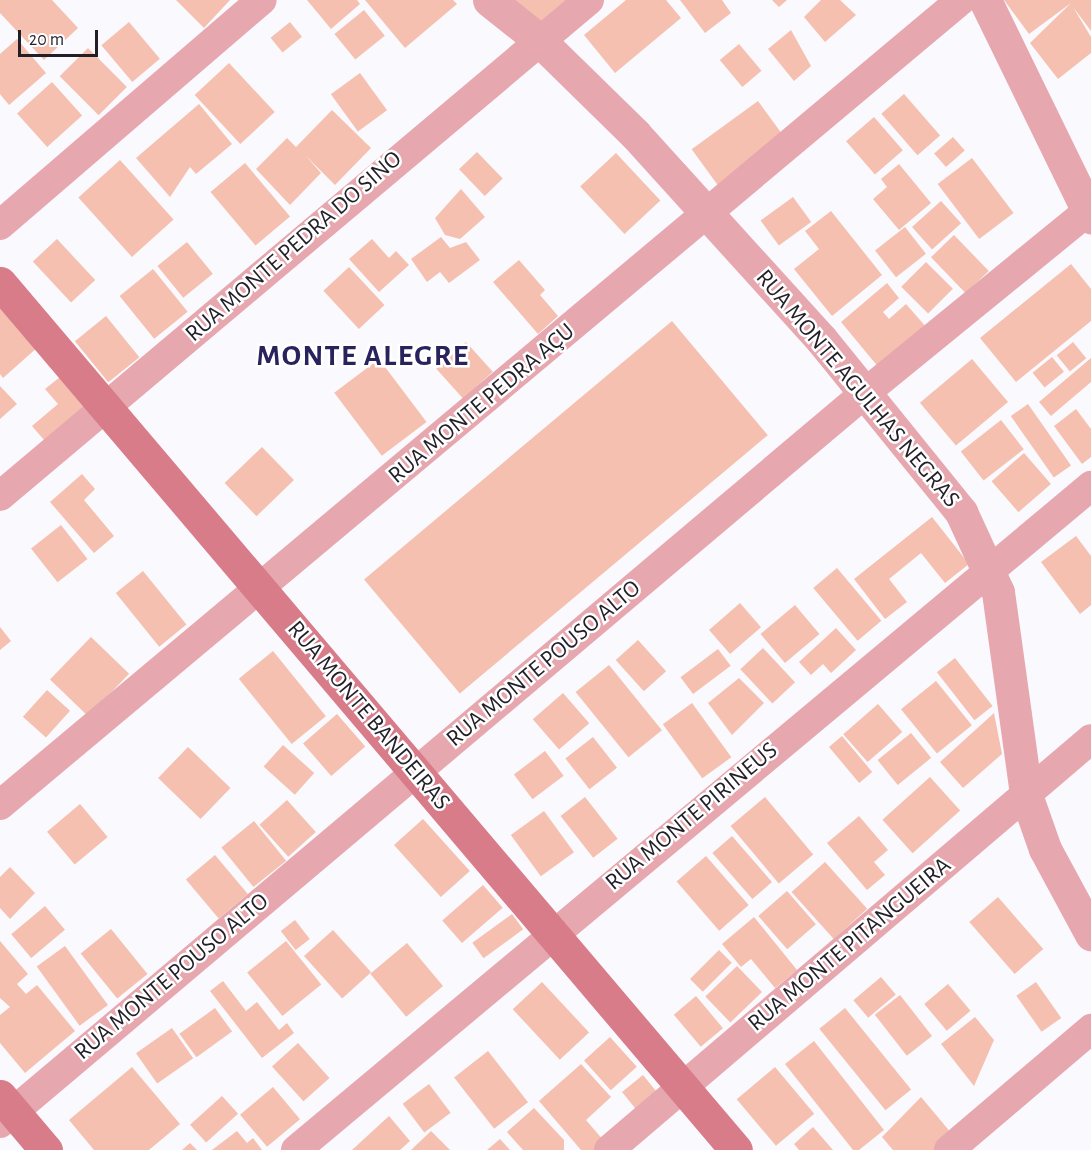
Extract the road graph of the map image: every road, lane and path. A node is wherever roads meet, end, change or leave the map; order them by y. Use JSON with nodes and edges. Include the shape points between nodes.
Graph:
{"nodes":[{"id":1,"x":262,"y":0,"type":"edge"},
{"id":2,"x":489,"y":0,"type":"edge"},
{"id":3,"x":590,"y":0,"type":"edge"},
{"id":4,"x":960,"y":0,"type":"edge"},
{"id":5,"x":985,"y":0,"type":"edge"},
{"id":6,"x":538,"y":39,"type":"junction"},
{"id":7,"x":1090,"y":213,"type":"edge"},
{"id":8,"x":707,"y":214,"type":"junction"},
{"id":9,"x":0,"y":225,"type":"edge"},
{"id":10,"x":0,"y":283,"type":"edge"},
{"id":11,"x":865,"y":393,"type":"junction"},
{"id":12,"x":105,"y":407,"type":"junction"},
{"id":13,"x":1091,"y":486,"type":"edge"},
{"id":14,"x":0,"y":496,"type":"edge"},
{"id":15,"x":990,"y":568,"type":"junction"},
{"id":16,"x":261,"y":591,"type":"junction"},
{"id":17,"x":1091,"y":739,"type":"edge"},
{"id":18,"x":416,"y":772,"type":"junction"},
{"id":19,"x":1026,"y":795,"type":"junction"},
{"id":20,"x":0,"y":805,"type":"edge"},
{"id":21,"x":553,"y":934,"type":"junction"},
{"id":22,"x":1091,"y":934,"type":"edge"},
{"id":23,"x":1091,"y":1029,"type":"edge"},
{"id":24,"x":682,"y":1087,"type":"junction"},
{"id":25,"x":4,"y":1110,"type":"edge"},
{"id":26,"x":46,"y":1150,"type":"edge"},
{"id":27,"x":296,"y":1150,"type":"edge"},
{"id":28,"x":609,"y":1150,"type":"edge"},
{"id":29,"x":736,"y":1150,"type":"edge"},
{"id":30,"x":949,"y":1150,"type":"edge"}],
"edges":[{"from":1,"to":9,"type":"street"},
{"from":2,"to":6,"type":"street","name":"RUA MONTE AGULHAS NEGRAS"},
{"from":3,"to":6,"type":"street","name":"RUA MONTE PEDRA DO SINO"},
{"from":4,"to":8,"type":"street","name":"RUA MONTE PEDRA AÇU"},
{"from":5,"to":7,"type":"street"},
{"from":6,"to":8,"type":"street","name":"RUA MONTE AGULHAS NEGRAS"},
{"from":6,"to":12,"type":"street","name":"RUA MONTE PEDRA DO SINO"},
{"from":7,"to":11,"type":"street","name":"RUA MONTE POUSO ALTO"},
{"from":8,"to":11,"type":"street","name":"RUA MONTE AGULHAS NEGRAS"},
{"from":8,"to":16,"type":"street","name":"RUA MONTE PEDRA AÇU"},
{"from":10,"to":12,"type":"main road","name":"RUA MONTE BANDEIRAS"},
{"from":11,"to":15,"type":"street","name":"RUA MONTE AGULHAS NEGRAS","via":[[962,512]]},
{"from":11,"to":18,"type":"street","name":"RUA MONTE POUSO ALTO"},
{"from":12,"to":14,"type":"street","name":"RUA MONTE PEDRA DO SINO"},
{"from":12,"to":16,"type":"main road","name":"RUA MONTE BANDEIRAS"},
{"from":13,"to":15,"type":"street","name":"RUA MONTE PIRINEUS"},
{"from":15,"to":19,"type":"street","name":"RUA MONTE AGULHAS NEGRAS"},
{"from":15,"to":21,"type":"street","name":"RUA MONTE PIRINEUS"},
{"from":16,"to":18,"type":"main road","name":"RUA MONTE BANDEIRAS"},
{"from":16,"to":20,"type":"street","name":"RUA MONTE PEDRA AÇU"},
{"from":17,"to":19,"type":"street","name":"RUA MONTE PITANGUEIRA"},
{"from":18,"to":21,"type":"main road","name":"RUA MONTE BANDEIRAS"},
{"from":18,"to":25,"type":"street","name":"RUA MONTE POUSO ALTO"},
{"from":19,"to":22,"type":"street","name":"RUA MONTE AGULHAS NEGRAS","via":[[1046,849]]},
{"from":19,"to":24,"type":"street","name":"RUA MONTE PITANGUEIRA"},
{"from":21,"to":24,"type":"main road","name":"RUA MONTE BANDEIRAS"},
{"from":21,"to":27,"type":"street","name":"RUA MONTE PIRINEUS"},
{"from":23,"to":30,"type":"street"},
{"from":24,"to":28,"type":"street","name":"RUA MONTE PITANGUEIRA"},
{"from":24,"to":29,"type":"main road","name":"RUA MONTE BANDEIRAS"},
{"from":25,"to":26,"type":"main road"}]}
